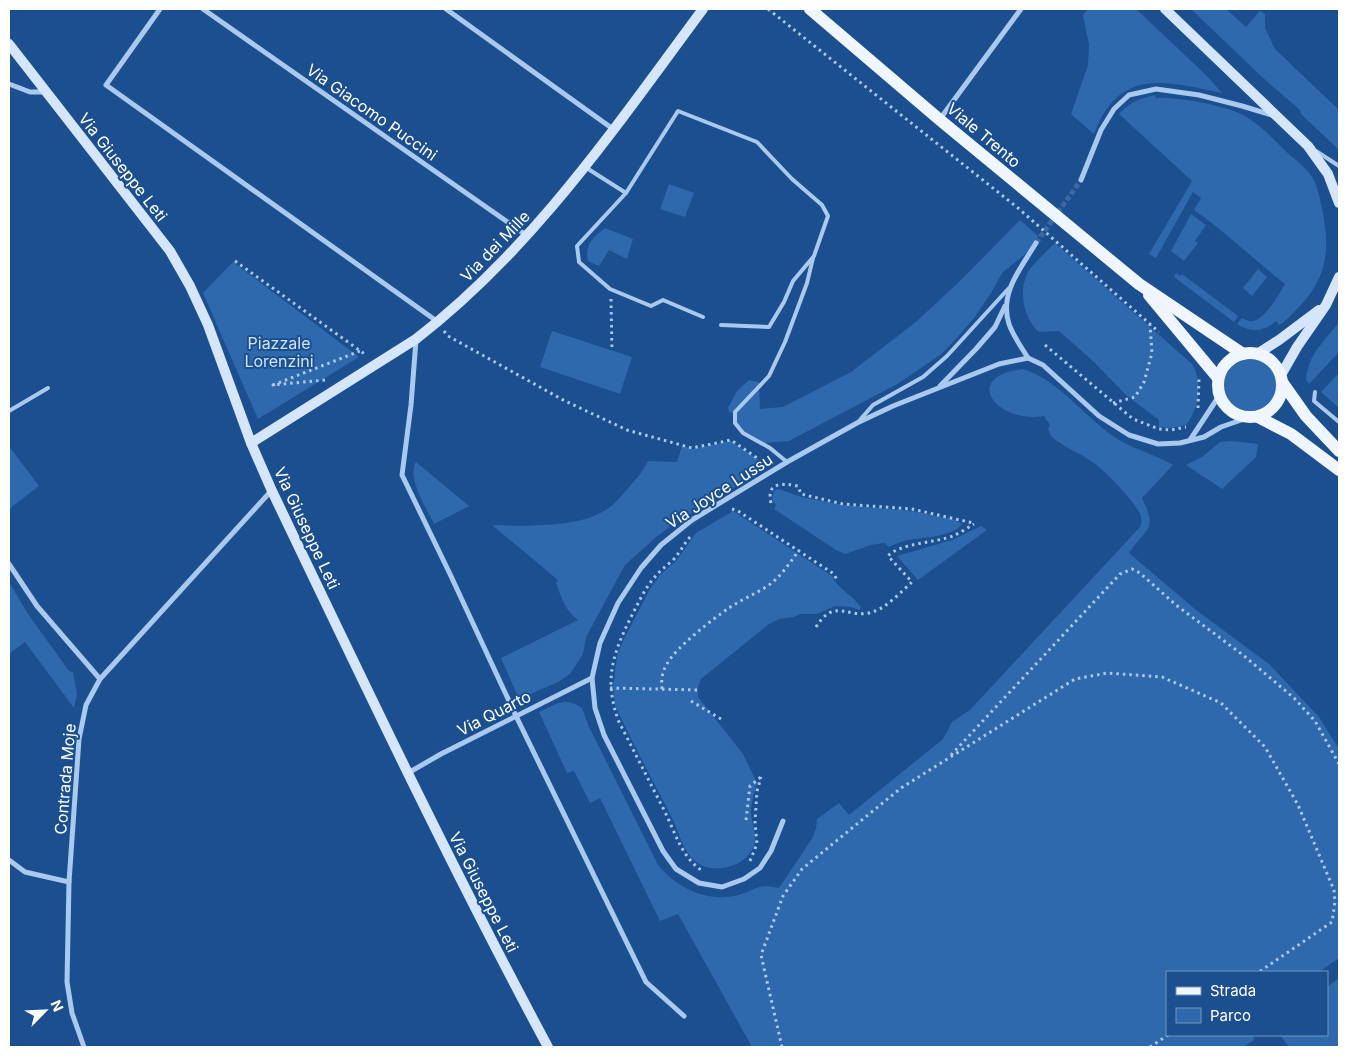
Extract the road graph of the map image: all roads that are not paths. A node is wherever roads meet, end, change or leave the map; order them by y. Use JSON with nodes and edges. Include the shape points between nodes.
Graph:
{"nodes":[{"id":1,"x":160,"y":9,"type":"edge"},
{"id":2,"x":203,"y":9,"type":"edge"},
{"id":3,"x":446,"y":9,"type":"edge"},
{"id":4,"x":703,"y":9,"type":"edge"},
{"id":5,"x":810,"y":9,"type":"edge"},
{"id":6,"x":1012,"y":9,"type":"edge"},
{"id":7,"x":1021,"y":9,"type":"edge"},
{"id":8,"x":1165,"y":9,"type":"edge"},
{"id":9,"x":1017,"y":14,"type":"junction"},
{"id":10,"x":9,"y":44,"type":"edge"},
{"id":11,"x":9,"y":84,"type":"edge"},
{"id":12,"x":46,"y":92,"type":"junction"},
{"id":13,"x":1278,"y":117,"type":"junction"},
{"id":14,"x":940,"y":120,"type":"junction"},
{"id":15,"x":614,"y":129,"type":"junction"},
{"id":16,"x":1308,"y":146,"type":"junction"},
{"id":17,"x":1339,"y":166,"type":"edge"},
{"id":18,"x":586,"y":167,"type":"junction"},
{"id":19,"x":1080,"y":180,"type":"tunnel mouth"},
{"id":20,"x":626,"y":193,"type":"junction"},
{"id":21,"x":1339,"y":202,"type":"edge"},
{"id":22,"x":527,"y":236,"type":"junction"},
{"id":23,"x":1036,"y":243,"type":"tunnel mouth"},
{"id":24,"x":814,"y":256,"type":"junction"},
{"id":25,"x":1339,"y":279,"type":"edge"},
{"id":26,"x":1139,"y":284,"type":"junction"},
{"id":27,"x":1009,"y":288,"type":"junction"},
{"id":28,"x":1326,"y":305,"type":"junction"},
{"id":29,"x":1006,"y":306,"type":"junction"},
{"id":30,"x":702,"y":317,"type":"dead end"},
{"id":31,"x":438,"y":322,"type":"junction"},
{"id":32,"x":721,"y":325,"type":"dead end"},
{"id":33,"x":416,"y":339,"type":"junction"},
{"id":34,"x":1244,"y":354,"type":"junction"},
{"id":35,"x":1257,"y":354,"type":"junction"},
{"id":36,"x":1028,"y":358,"type":"junction"},
{"id":37,"x":1218,"y":378,"type":"junction"},
{"id":38,"x":1282,"y":379,"type":"junction"},
{"id":39,"x":48,"y":388,"type":"dead end"},
{"id":40,"x":938,"y":388,"type":"junction"},
{"id":41,"x":1316,"y":392,"type":"dead end"},
{"id":42,"x":1220,"y":396,"type":"junction"},
{"id":43,"x":9,"y":411,"type":"edge"},
{"id":44,"x":1253,"y":417,"type":"junction"},
{"id":45,"x":1339,"y":422,"type":"edge"},
{"id":46,"x":857,"y":423,"type":"junction"},
{"id":47,"x":1190,"y":440,"type":"junction"},
{"id":48,"x":251,"y":443,"type":"junction"},
{"id":49,"x":1339,"y":451,"type":"edge"},
{"id":50,"x":787,"y":462,"type":"junction"},
{"id":51,"x":1339,"y":470,"type":"edge"},
{"id":52,"x":272,"y":491,"type":"junction"},
{"id":53,"x":9,"y":564,"type":"edge"},
{"id":54,"x":592,"y":678,"type":"junction"},
{"id":55,"x":100,"y":679,"type":"junction"},
{"id":56,"x":516,"y":716,"type":"junction"},
{"id":57,"x":408,"y":773,"type":"junction"},
{"id":58,"x":783,"y":821,"type":"dead end"},
{"id":59,"x":9,"y":860,"type":"edge"},
{"id":60,"x":69,"y":882,"type":"junction"},
{"id":61,"x":684,"y":1016,"type":"dead end"},
{"id":62,"x":84,"y":1047,"type":"edge"},
{"id":63,"x":548,"y":1047,"type":"edge"}],
"edges":[{"from":1,"to":31,"type":"street","via":[[106,85]]},
{"from":2,"to":22,"type":"street","name":"Via Giacomo Puccini"},
{"from":3,"to":15,"type":"street"},
{"from":4,"to":15,"type":"main road","name":"Via dei Mille"},
{"from":5,"to":14,"type":"main road","name":"Viale Trento"},
{"from":6,"to":9,"type":"street"},
{"from":7,"to":9,"type":"street"},
{"from":8,"to":13,"type":"main road"},
{"from":9,"to":14,"type":"street"},
{"from":10,"to":12,"type":"main road","name":"Via Giuseppe Leti"},
{"from":11,"to":12,"type":"street","via":[[30,92]]},
{"from":12,"to":48,"type":"main road","name":"Via Giuseppe Leti","via":[[170,251],[208,324]]},
{"from":13,"to":16,"type":"main road"},
{"from":13,"to":19,"type":"street","via":[[1199,95],[1156,89],[1129,95],[1114,109],[1101,130]]},
{"from":14,"to":26,"type":"main road","name":"Viale Trento"},
{"from":15,"to":18,"type":"main road","name":"Via dei Mille"},
{"from":16,"to":17,"type":"lane"},
{"from":16,"to":21,"type":"main road","via":[[1328,174]]},
{"from":18,"to":20,"type":"lane"},
{"from":18,"to":22,"type":"main road","name":"Via dei Mille"},
{"from":20,"to":24,"type":"lane","via":[[678,111],[757,142],[792,179],[822,204],[828,216]]},
{"from":20,"to":30,"type":"lane","via":[[577,246],[579,262],[610,289],[651,306],[663,300]]},
{"from":22,"to":31,"type":"main road","name":"Via dei Mille"},
{"from":23,"to":27,"type":"street"},
{"from":24,"to":32,"type":"lane","via":[[793,281],[769,327]]},
{"from":24,"to":50,"type":"lane","via":[[785,342],[769,376],[735,412],[736,423],[743,433]]},
{"from":25,"to":28,"type":"main road"},
{"from":26,"to":34,"type":"main road","name":"Viale Trento"},
{"from":26,"to":37,"type":"main road","name":"Viale Trento"},
{"from":27,"to":29,"type":"street"},
{"from":27,"to":46,"type":"lane","via":[[947,356],[923,377],[873,405]]},
{"from":28,"to":35,"type":"main road"},
{"from":28,"to":38,"type":"main road","via":[[1297,347]]},
{"from":29,"to":36,"type":"street","via":[[1009,325]]},
{"from":29,"to":40,"type":"street","via":[[995,327]]},
{"from":31,"to":33,"type":"main road","name":"Via dei Mille"},
{"from":33,"to":48,"type":"main road","name":"Via dei Mille"},
{"from":33,"to":56,"type":"street","via":[[402,475]]},
{"from":34,"to":35,"type":"main road"},
{"from":34,"to":37,"type":"main road","via":[[1229,360]]},
{"from":35,"to":38,"type":"main road","via":[[1271,361]]},
{"from":36,"to":40,"type":"street","name":"Via Joyce Lussu","via":[[999,364]]},
{"from":36,"to":47,"type":"street","via":[[1043,365],[1099,416],[1129,435],[1158,444]]},
{"from":37,"to":42,"type":"main road"},
{"from":38,"to":44,"type":"main road","via":[[1278,402],[1270,411]]},
{"from":38,"to":49,"type":"main road","via":[[1306,416]]},
{"from":39,"to":43,"type":"lane"},
{"from":40,"to":46,"type":"street","name":"Via Joyce Lussu"},
{"from":41,"to":45,"type":"lane","via":[[1314,401]]},
{"from":42,"to":44,"type":"main road","via":[[1225,406],[1235,414]]},
{"from":42,"to":47,"type":"street"},
{"from":44,"to":47,"type":"street"},
{"from":44,"to":51,"type":"main road","via":[[1292,434]]},
{"from":46,"to":50,"type":"street","name":"Via Joyce Lussu"},
{"from":48,"to":52,"type":"main road","name":"Via Giuseppe Leti"},
{"from":50,"to":54,"type":"street","name":"Via Joyce Lussu","via":[[692,520],[661,545],[618,602],[600,643]]},
{"from":52,"to":55,"type":"street","name":"Contrada Moje"},
{"from":52,"to":57,"type":"main road","name":"Via Giuseppe Leti"},
{"from":53,"to":55,"type":"street","via":[[37,606]]},
{"from":54,"to":56,"type":"street","name":"Via Quarto"},
{"from":54,"to":58,"type":"street","name":"Via Joyce Lussu","via":[[604,735],[663,851],[676,869],[699,883],[722,887],[744,879],[760,868]]},
{"from":55,"to":60,"type":"street","name":"Contrada Moje","via":[[86,705],[79,739]]},
{"from":56,"to":57,"type":"street","name":"Via Quarto"},
{"from":56,"to":61,"type":"street","via":[[646,982]]},
{"from":57,"to":63,"type":"main road","name":"Via Giuseppe Leti"},
{"from":59,"to":60,"type":"street","via":[[25,872]]},
{"from":60,"to":62,"type":"street","name":"Contrada Moje","via":[[67,982],[72,1013]]}]}
